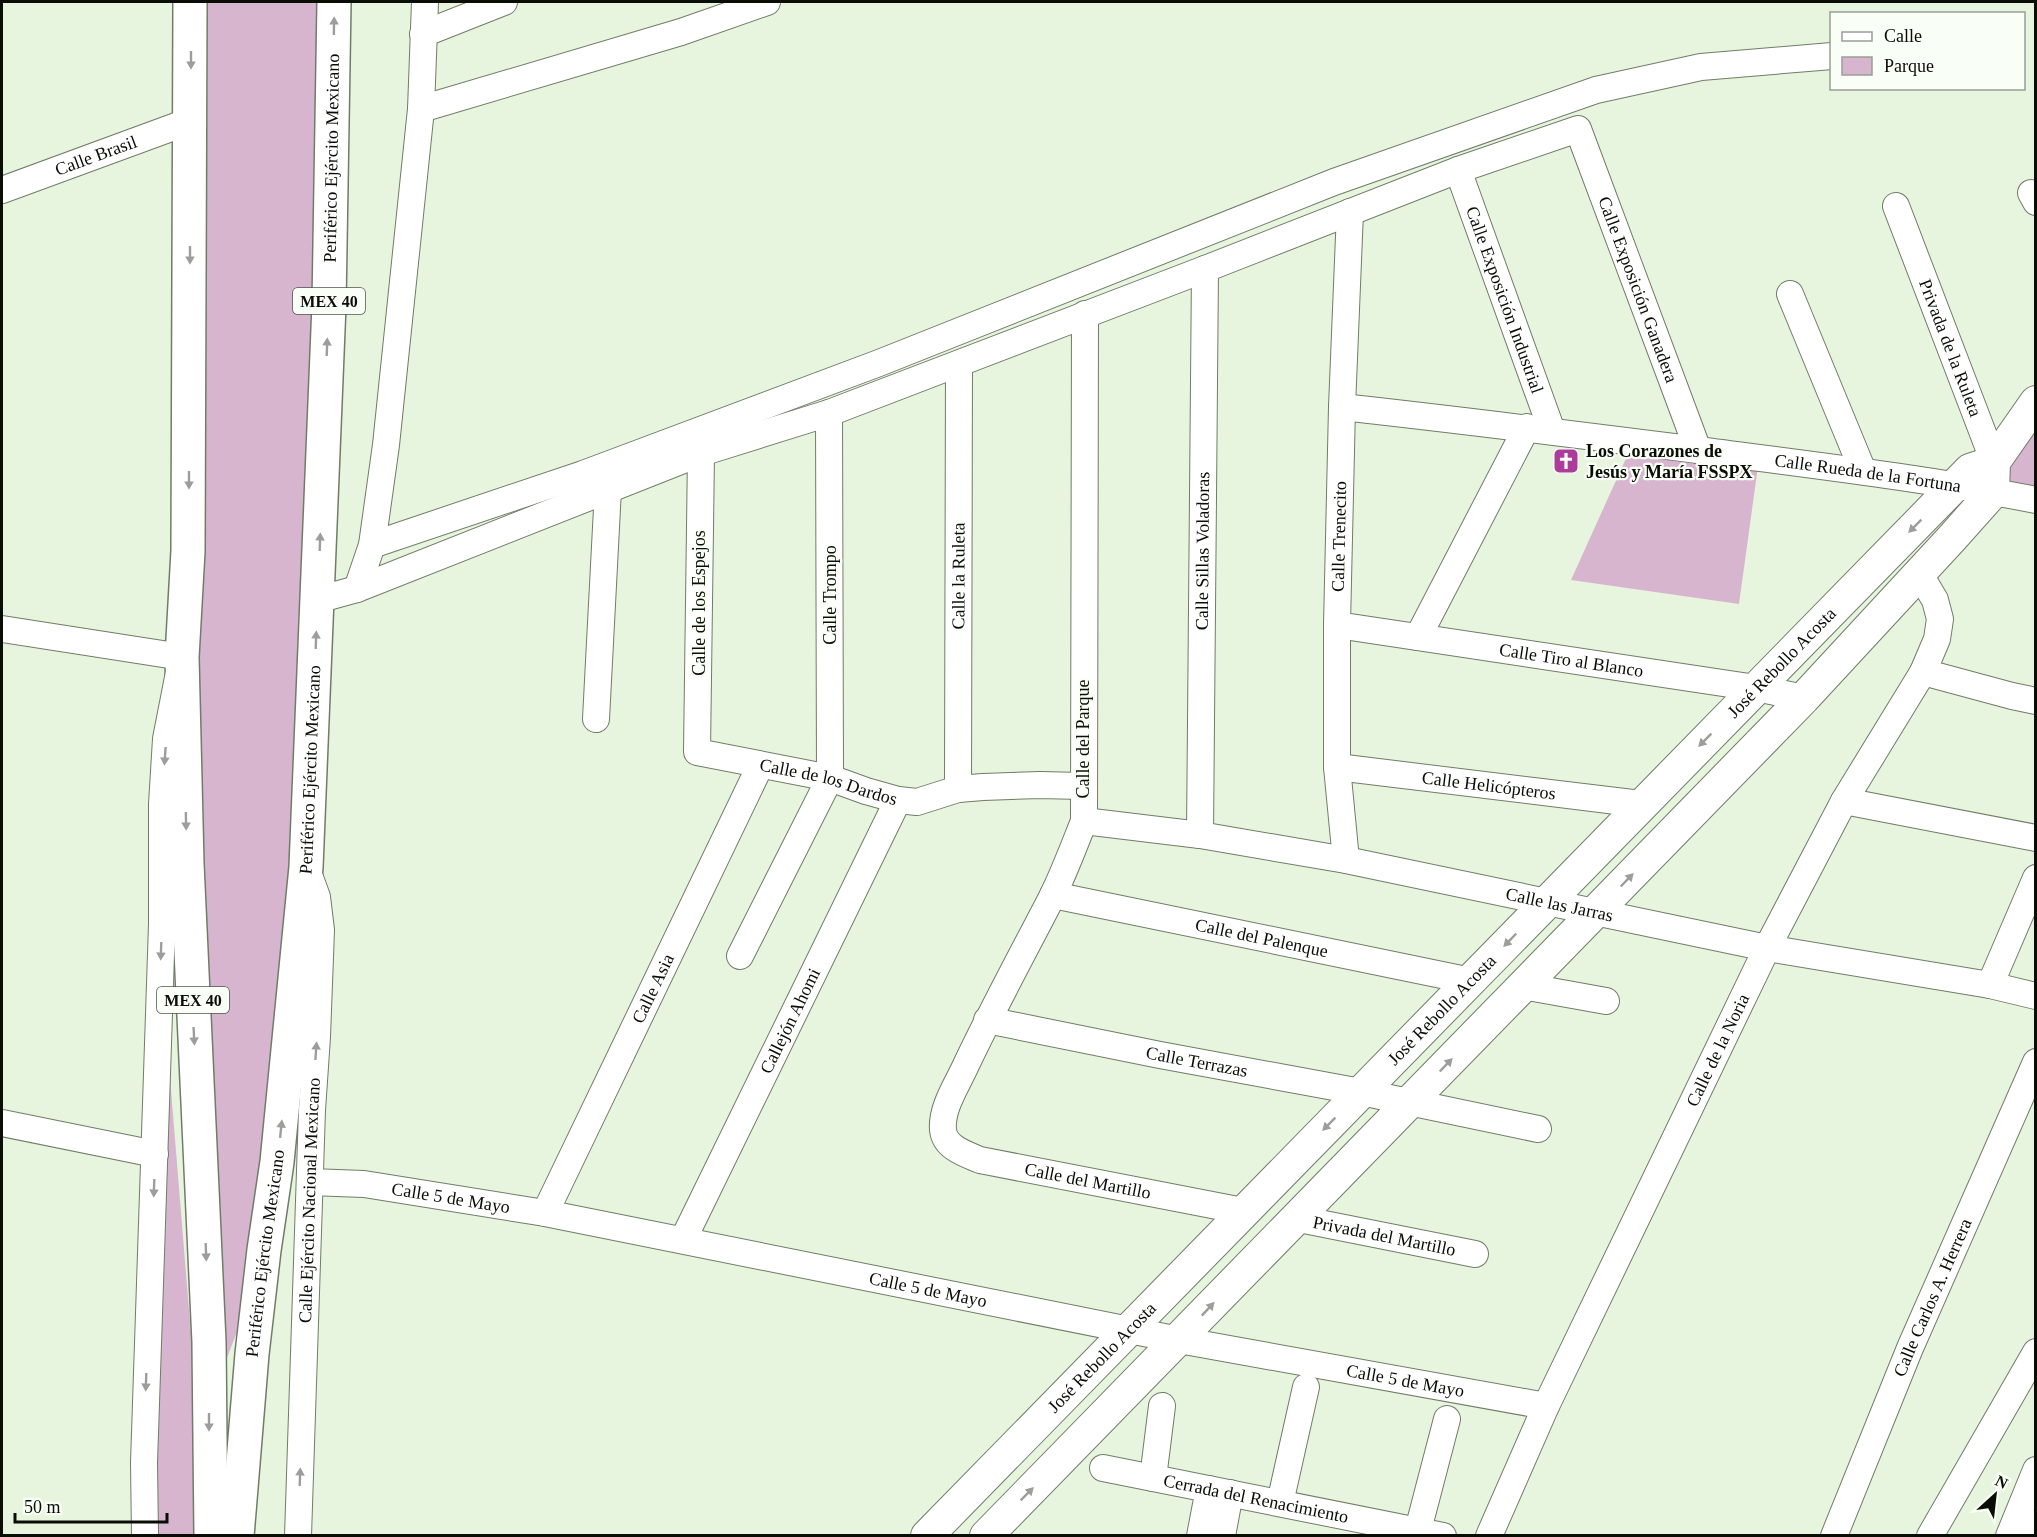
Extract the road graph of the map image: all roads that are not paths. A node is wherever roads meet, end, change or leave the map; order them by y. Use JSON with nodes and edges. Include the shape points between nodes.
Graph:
{"nodes":[{"id":1,"x":190,"y":2,"type":"edge"},
{"id":2,"x":334,"y":2,"type":"edge"},
{"id":3,"x":425,"y":2,"type":"edge"},
{"id":4,"x":504,"y":2,"type":"edge"},
{"id":5,"x":767,"y":2,"type":"edge"},
{"id":6,"x":423,"y":34,"type":"junction"},
{"id":7,"x":1830,"y":56,"type":"edge"},
{"id":8,"x":421,"y":110,"type":"junction"},
{"id":9,"x":190,"y":121,"type":"junction"},
{"id":10,"x":1458,"y":170,"type":"junction"},
{"id":11,"x":2,"y":190,"type":"edge"},
{"id":12,"x":1896,"y":206,"type":"dead end"},
{"id":13,"x":1350,"y":212,"type":"junction"},
{"id":14,"x":1205,"y":269,"type":"junction"},
{"id":15,"x":1791,"y":294,"type":"dead end"},
{"id":16,"x":1085,"y":314,"type":"junction"},
{"id":17,"x":958,"y":364,"type":"junction"},
{"id":18,"x":1342,"y":407,"type":"junction"},
{"id":19,"x":829,"y":413,"type":"junction"},
{"id":20,"x":2030,"y":417,"type":"edge"},
{"id":21,"x":1540,"y":429,"type":"junction"},
{"id":22,"x":1698,"y":450,"type":"junction"},
{"id":23,"x":701,"y":453,"type":"junction"},
{"id":24,"x":1863,"y":471,"type":"junction"},
{"id":25,"x":1994,"y":477,"type":"junction"},
{"id":26,"x":1956,"y":484,"type":"junction"},
{"id":27,"x":608,"y":489,"type":"junction"},
{"id":28,"x":2036,"y":500,"type":"edge"},
{"id":29,"x":372,"y":545,"type":"junction"},
{"id":30,"x":1919,"y":573,"type":"junction"},
{"id":31,"x":357,"y":589,"type":"junction"},
{"id":32,"x":317,"y":600,"type":"junction"},
{"id":33,"x":1337,"y":625,"type":"junction"},
{"id":34,"x":2,"y":629,"type":"edge"},
{"id":35,"x":1418,"y":638,"type":"junction"},
{"id":36,"x":183,"y":657,"type":"junction"},
{"id":37,"x":1923,"y":672,"type":"junction"},
{"id":38,"x":1756,"y":688,"type":"junction"},
{"id":39,"x":1804,"y":698,"type":"junction"},
{"id":40,"x":2036,"y":701,"type":"edge"},
{"id":41,"x":596,"y":719,"type":"dead end"},
{"id":42,"x":697,"y":752,"type":"joint"},
{"id":43,"x":760,"y":766,"type":"junction"},
{"id":44,"x":1337,"y":767,"type":"junction"},
{"id":45,"x":830,"y":778,"type":"junction"},
{"id":46,"x":1082,"y":786,"type":"junction"},
{"id":47,"x":958,"y":789,"type":"junction"},
{"id":48,"x":898,"y":800,"type":"junction"},
{"id":49,"x":1844,"y":801,"type":"junction"},
{"id":50,"x":1641,"y":804,"type":"junction"},
{"id":51,"x":1084,"y":821,"type":"junction"},
{"id":52,"x":1200,"y":835,"type":"junction"},
{"id":53,"x":2036,"y":838,"type":"edge"},
{"id":54,"x":1346,"y":860,"type":"junction"},
{"id":55,"x":306,"y":867,"type":"junction"},
{"id":56,"x":2036,"y":878,"type":"edge"},
{"id":57,"x":1053,"y":895,"type":"junction"},
{"id":58,"x":1547,"y":902,"type":"junction"},
{"id":59,"x":1594,"y":913,"type":"junction"},
{"id":60,"x":1767,"y":948,"type":"junction"},
{"id":61,"x":740,"y":956,"type":"dead end"},
{"id":62,"x":1471,"y":981,"type":"junction"},
{"id":63,"x":1990,"y":985,"type":"junction"},
{"id":64,"x":1523,"y":986,"type":"junction"},
{"id":65,"x":2036,"y":996,"type":"edge"},
{"id":66,"x":1606,"y":1000,"type":"dead end"},
{"id":67,"x":987,"y":1020,"type":"junction"},
{"id":68,"x":2036,"y":1062,"type":"edge"},
{"id":69,"x":1361,"y":1092,"type":"junction"},
{"id":70,"x":1409,"y":1102,"type":"junction"},
{"id":71,"x":2,"y":1123,"type":"edge"},
{"id":72,"x":1538,"y":1130,"type":"dead end"},
{"id":73,"x":943,"y":1133,"type":"joint"},
{"id":74,"x":155,"y":1154,"type":"junction"},
{"id":75,"x":310,"y":1182,"type":"junction"},
{"id":76,"x":1243,"y":1211,"type":"junction"},
{"id":77,"x":545,"y":1213,"type":"junction"},
{"id":78,"x":1294,"y":1218,"type":"junction"},
{"id":79,"x":683,"y":1240,"type":"junction"},
{"id":80,"x":1475,"y":1254,"type":"dead end"},
{"id":81,"x":1130,"y":1329,"type":"junction"},
{"id":82,"x":1179,"y":1340,"type":"junction"},
{"id":83,"x":2036,"y":1352,"type":"edge"},
{"id":84,"x":1306,"y":1387,"type":"dead end"},
{"id":85,"x":1162,"y":1406,"type":"dead end"},
{"id":86,"x":1545,"y":1406,"type":"junction"},
{"id":87,"x":1447,"y":1419,"type":"dead end"},
{"id":88,"x":1103,"y":1468,"type":"dead end"},
{"id":89,"x":2036,"y":1470,"type":"edge"},
{"id":90,"x":1153,"y":1478,"type":"junction"},
{"id":91,"x":1220,"y":1491,"type":"junction"},
{"id":92,"x":1280,"y":1503,"type":"junction"},
{"id":93,"x":2036,"y":1526,"type":"edge"},
{"id":94,"x":1418,"y":1530,"type":"junction"},
{"id":95,"x":145,"y":1536,"type":"edge"},
{"id":96,"x":211,"y":1536,"type":"edge"},
{"id":97,"x":237,"y":1536,"type":"edge"},
{"id":98,"x":298,"y":1536,"type":"edge"},
{"id":99,"x":927,"y":1536,"type":"edge"},
{"id":100,"x":986,"y":1536,"type":"edge"},
{"id":101,"x":1200,"y":1536,"type":"edge"},
{"id":102,"x":1222,"y":1536,"type":"edge"},
{"id":103,"x":1443,"y":1536,"type":"edge"},
{"id":104,"x":1489,"y":1536,"type":"edge"},
{"id":105,"x":1834,"y":1536,"type":"edge"},
{"id":106,"x":1930,"y":1536,"type":"edge"},
{"id":107,"x":2009,"y":1536,"type":"edge"},
{"id":108,"x":2020,"y":1536,"type":"edge"}],
"edges":[{"from":1,"to":9,"type":"highway","number":"MEX 40","one_way":true},
{"from":32,"to":2,"type":"highway","name":"Periférico Ejército Mexicano","number":"MEX 40","one_way":true,"via":[[329,305]]},
{"from":3,"to":6,"type":"street"},
{"from":4,"to":6,"type":"street"},
{"from":5,"to":8,"type":"street","via":[[681,32]]},
{"from":6,"to":8,"type":"street"},
{"from":7,"to":29,"type":"street","via":[[1701,67],[1596,90],[1334,182],[879,363],[594,470]]},
{"from":8,"to":29,"type":"street"},
{"from":9,"to":11,"type":"street","name":"Calle Brasil"},
{"from":9,"to":36,"type":"highway","number":"MEX 40","one_way":true,"via":[[188,551]]},
{"from":10,"to":13,"type":"street"},
{"from":10,"to":21,"type":"street","name":"Calle Exposición Industrial"},
{"from":10,"to":22,"type":"street","name":"Calle Exposición Ganadera","via":[[1578,129]]},
{"from":12,"to":25,"type":"street","name":"Privada de la Ruleta"},
{"from":13,"to":14,"type":"street"},
{"from":13,"to":18,"type":"street","name":"Calle Trenecito"},
{"from":14,"to":16,"type":"street"},
{"from":14,"to":52,"type":"street","name":"Calle Sillas Voladoras"},
{"from":15,"to":24,"type":"street"},
{"from":16,"to":17,"type":"street"},
{"from":16,"to":46,"type":"street","name":"Calle del Parque"},
{"from":17,"to":19,"type":"street"},
{"from":17,"to":47,"type":"street","name":"Calle la Ruleta"},
{"from":18,"to":21,"type":"street","name":"Calle Rueda de la Fortuna"},
{"from":18,"to":33,"type":"street","name":"Calle Trenecito"},
{"from":19,"to":23,"type":"street"},
{"from":19,"to":45,"type":"street","name":"Calle Trompo"},
{"from":20,"to":25,"type":"main road","name":"José Rebollo Acosta"},
{"from":21,"to":22,"type":"street","name":"Calle Rueda de la Fortuna"},
{"from":21,"to":35,"type":"street"},
{"from":22,"to":24,"type":"street","name":"Calle Rueda de la Fortuna"},
{"from":23,"to":27,"type":"street"},
{"from":23,"to":42,"type":"street","name":"Calle de los Espejos"},
{"from":24,"to":26,"type":"street","name":"Calle Rueda de la Fortuna"},
{"from":25,"to":26,"type":"main road","name":"José Rebollo Acosta","via":[[1970,470]]},
{"from":25,"to":28,"type":"street"},
{"from":25,"to":30,"type":"main road","name":"José Rebollo Acosta"},
{"from":26,"to":38,"type":"main road","name":"José Rebollo Acosta","one_way":true},
{"from":27,"to":31,"type":"street"},
{"from":27,"to":41,"type":"street"},
{"from":29,"to":31,"type":"street"},
{"from":30,"to":37,"type":"street","name":"Calle de la Noria","via":[[1935,600],[1940,619],[1937,639]]},
{"from":30,"to":39,"type":"main road","name":"José Rebollo Acosta"},
{"from":31,"to":32,"type":"street"},
{"from":55,"to":32,"type":"highway","name":"Periférico Ejército Mexicano","number":"MEX 40","one_way":true},
{"from":33,"to":35,"type":"street","name":"Calle Tiro al Blanco"},
{"from":33,"to":44,"type":"street","name":"Calle Trenecito"},
{"from":34,"to":36,"type":"street"},
{"from":35,"to":38,"type":"street","name":"Calle Tiro al Blanco"},
{"from":36,"to":74,"type":"street","one_way":true,"via":[[166,739],[162,804]]},
{"from":36,"to":96,"type":"highway","number":"MEX 40","one_way":true,"via":[[187,864],[209,1342]]},
{"from":37,"to":40,"type":"street"},
{"from":37,"to":49,"type":"street","name":"Calle de la Noria"},
{"from":38,"to":39,"type":"street","name":"Calle Tiro al Blanco"},
{"from":38,"to":50,"type":"main road","name":"José Rebollo Acosta","one_way":true},
{"from":59,"to":39,"type":"main road","name":"José Rebollo Acosta","one_way":true},
{"from":42,"to":43,"type":"street","name":"Calle de los Dardos"},
{"from":43,"to":45,"type":"street","name":"Calle de los Dardos"},
{"from":43,"to":77,"type":"street","name":"Calle Asia"},
{"from":44,"to":50,"type":"street","name":"Calle Helicópteros"},
{"from":44,"to":54,"type":"street","name":"Calle Trenecito"},
{"from":45,"to":48,"type":"street","name":"Calle de los Dardos"},
{"from":45,"to":61,"type":"street"},
{"from":46,"to":47,"type":"street","name":"Calle de los Dardos"},
{"from":46,"to":51,"type":"street","name":"Calle del Parque"},
{"from":47,"to":48,"type":"street","name":"Calle de los Dardos","via":[[917,802]]},
{"from":48,"to":79,"type":"street","name":"Callejón Ahomi"},
{"from":49,"to":53,"type":"street"},
{"from":49,"to":60,"type":"street","name":"Calle de la Noria"},
{"from":50,"to":58,"type":"main road","name":"José Rebollo Acosta"},
{"from":51,"to":52,"type":"street","name":"Calle las Jarras"},
{"from":51,"to":57,"type":"street","name":"Calle del Parque"},
{"from":52,"to":54,"type":"street","name":"Calle las Jarras"},
{"from":54,"to":58,"type":"street","name":"Calle las Jarras"},
{"from":75,"to":55,"type":"street","name":"Calle Ejército Nacional Mexicano","one_way":true,"via":[[321,930],[317,897]]},
{"from":97,"to":55,"type":"highway","name":"Periférico Ejército Mexicano","number":"MEX 40","one_way":true,"via":[[252,1354],[278,1162]]},
{"from":56,"to":63,"type":"street"},
{"from":57,"to":62,"type":"street","name":"Calle del Palenque"},
{"from":57,"to":67,"type":"street","name":"Calle del Parque"},
{"from":58,"to":59,"type":"street","name":"Calle las Jarras"},
{"from":58,"to":62,"type":"main road","name":"José Rebollo Acosta","one_way":true},
{"from":59,"to":60,"type":"street","name":"Calle las Jarras"},
{"from":59,"to":64,"type":"main road","name":"José Rebollo Acosta"},
{"from":60,"to":63,"type":"street","name":"Calle las Jarras"},
{"from":60,"to":86,"type":"street","name":"Calle de la Noria"},
{"from":62,"to":69,"type":"main road","name":"José Rebollo Acosta"},
{"from":63,"to":65,"type":"street","name":"Calle las Jarras"},
{"from":64,"to":66,"type":"street"},
{"from":70,"to":64,"type":"main road","name":"José Rebollo Acosta","one_way":true},
{"from":67,"to":69,"type":"street","name":"Calle Terrazas"},
{"from":67,"to":73,"type":"street","name":"Calle del Parque","via":[[948,1105]]},
{"from":68,"to":105,"type":"street","name":"Calle Carlos A. Herrera","via":[[1910,1348]]},
{"from":69,"to":70,"type":"street","name":"Calle Terrazas"},
{"from":69,"to":76,"type":"main road","name":"José Rebollo Acosta","one_way":true},
{"from":70,"to":72,"type":"street","name":"Calle Terrazas"},
{"from":70,"to":78,"type":"main road","name":"José Rebollo Acosta"},
{"from":71,"to":74,"type":"street"},
{"from":73,"to":76,"type":"street","name":"Calle del Martillo","via":[[959,1152],[980,1160]]},
{"from":74,"to":95,"type":"street","one_way":true},
{"from":75,"to":77,"type":"street","name":"Calle 5 de Mayo","via":[[364,1184]]},
{"from":98,"to":75,"type":"street","name":"Calle Ejército Nacional Mexicano","one_way":true},
{"from":76,"to":81,"type":"main road","name":"José Rebollo Acosta"},
{"from":77,"to":79,"type":"street","name":"Calle 5 de Mayo"},
{"from":78,"to":80,"type":"street","name":"Privada del Martillo"},
{"from":82,"to":78,"type":"main road","name":"José Rebollo Acosta","one_way":true},
{"from":79,"to":81,"type":"street","name":"Calle 5 de Mayo"},
{"from":81,"to":82,"type":"street","name":"Calle 5 de Mayo"},
{"from":81,"to":99,"type":"main road","name":"José Rebollo Acosta"},
{"from":82,"to":86,"type":"street","name":"Calle 5 de Mayo"},
{"from":100,"to":82,"type":"main road","name":"José Rebollo Acosta","one_way":true},
{"from":83,"to":106,"type":"street"},
{"from":84,"to":92,"type":"street"},
{"from":85,"to":90,"type":"street"},
{"from":86,"to":104,"type":"street","name":"Calle de la Noria"},
{"from":87,"to":94,"type":"street"},
{"from":88,"to":90,"type":"street","name":"Cerrada del Renacimiento"},
{"from":89,"to":107,"type":"street"},
{"from":90,"to":91,"type":"street","name":"Cerrada del Renacimiento"},
{"from":91,"to":92,"type":"street","name":"Cerrada del Renacimiento"},
{"from":91,"to":101,"type":"street"},
{"from":91,"to":102,"type":"street"},
{"from":92,"to":94,"type":"street","name":"Cerrada del Renacimiento"},
{"from":93,"to":108,"type":"main road"},
{"from":94,"to":103,"type":"street","name":"Cerrada del Renacimiento"}]}
